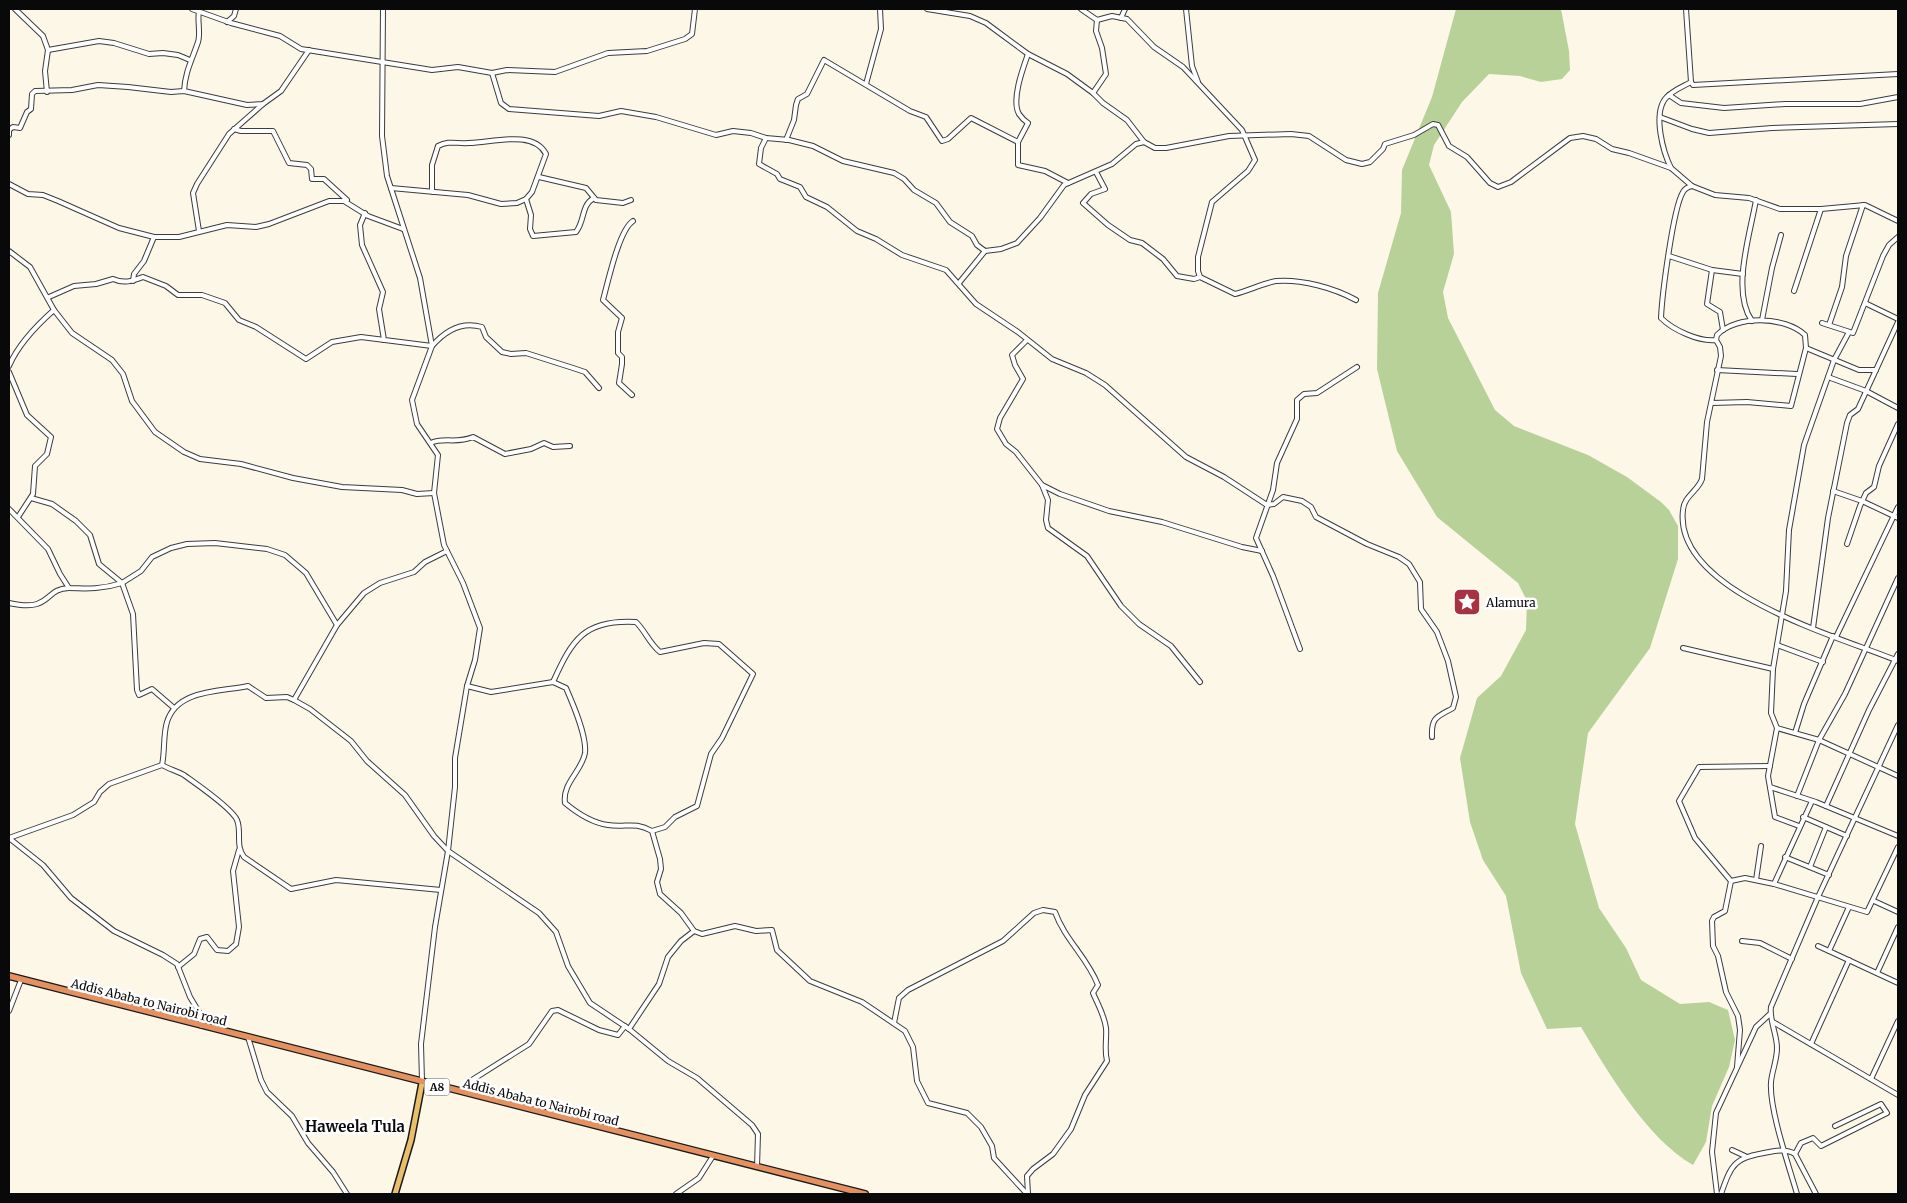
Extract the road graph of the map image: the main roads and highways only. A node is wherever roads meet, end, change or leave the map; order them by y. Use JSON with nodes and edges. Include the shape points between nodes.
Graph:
{"nodes":[{"id":1,"x":9,"y":976,"type":"edge"},
{"id":2,"x":422,"y":1083,"type":"junction"},
{"id":3,"x":395,"y":1194,"type":"edge"},
{"id":4,"x":865,"y":1194,"type":"edge"}],
"edges":[{"from":1,"to":2,"type":"highway","name":"Addis Ababa to Nairobi road","number":"A8"},
{"from":2,"to":3,"type":"main road","via":[[411,1140]]},
{"from":2,"to":4,"type":"highway","name":"Addis Ababa to Nairobi road","number":"A8"}]}
